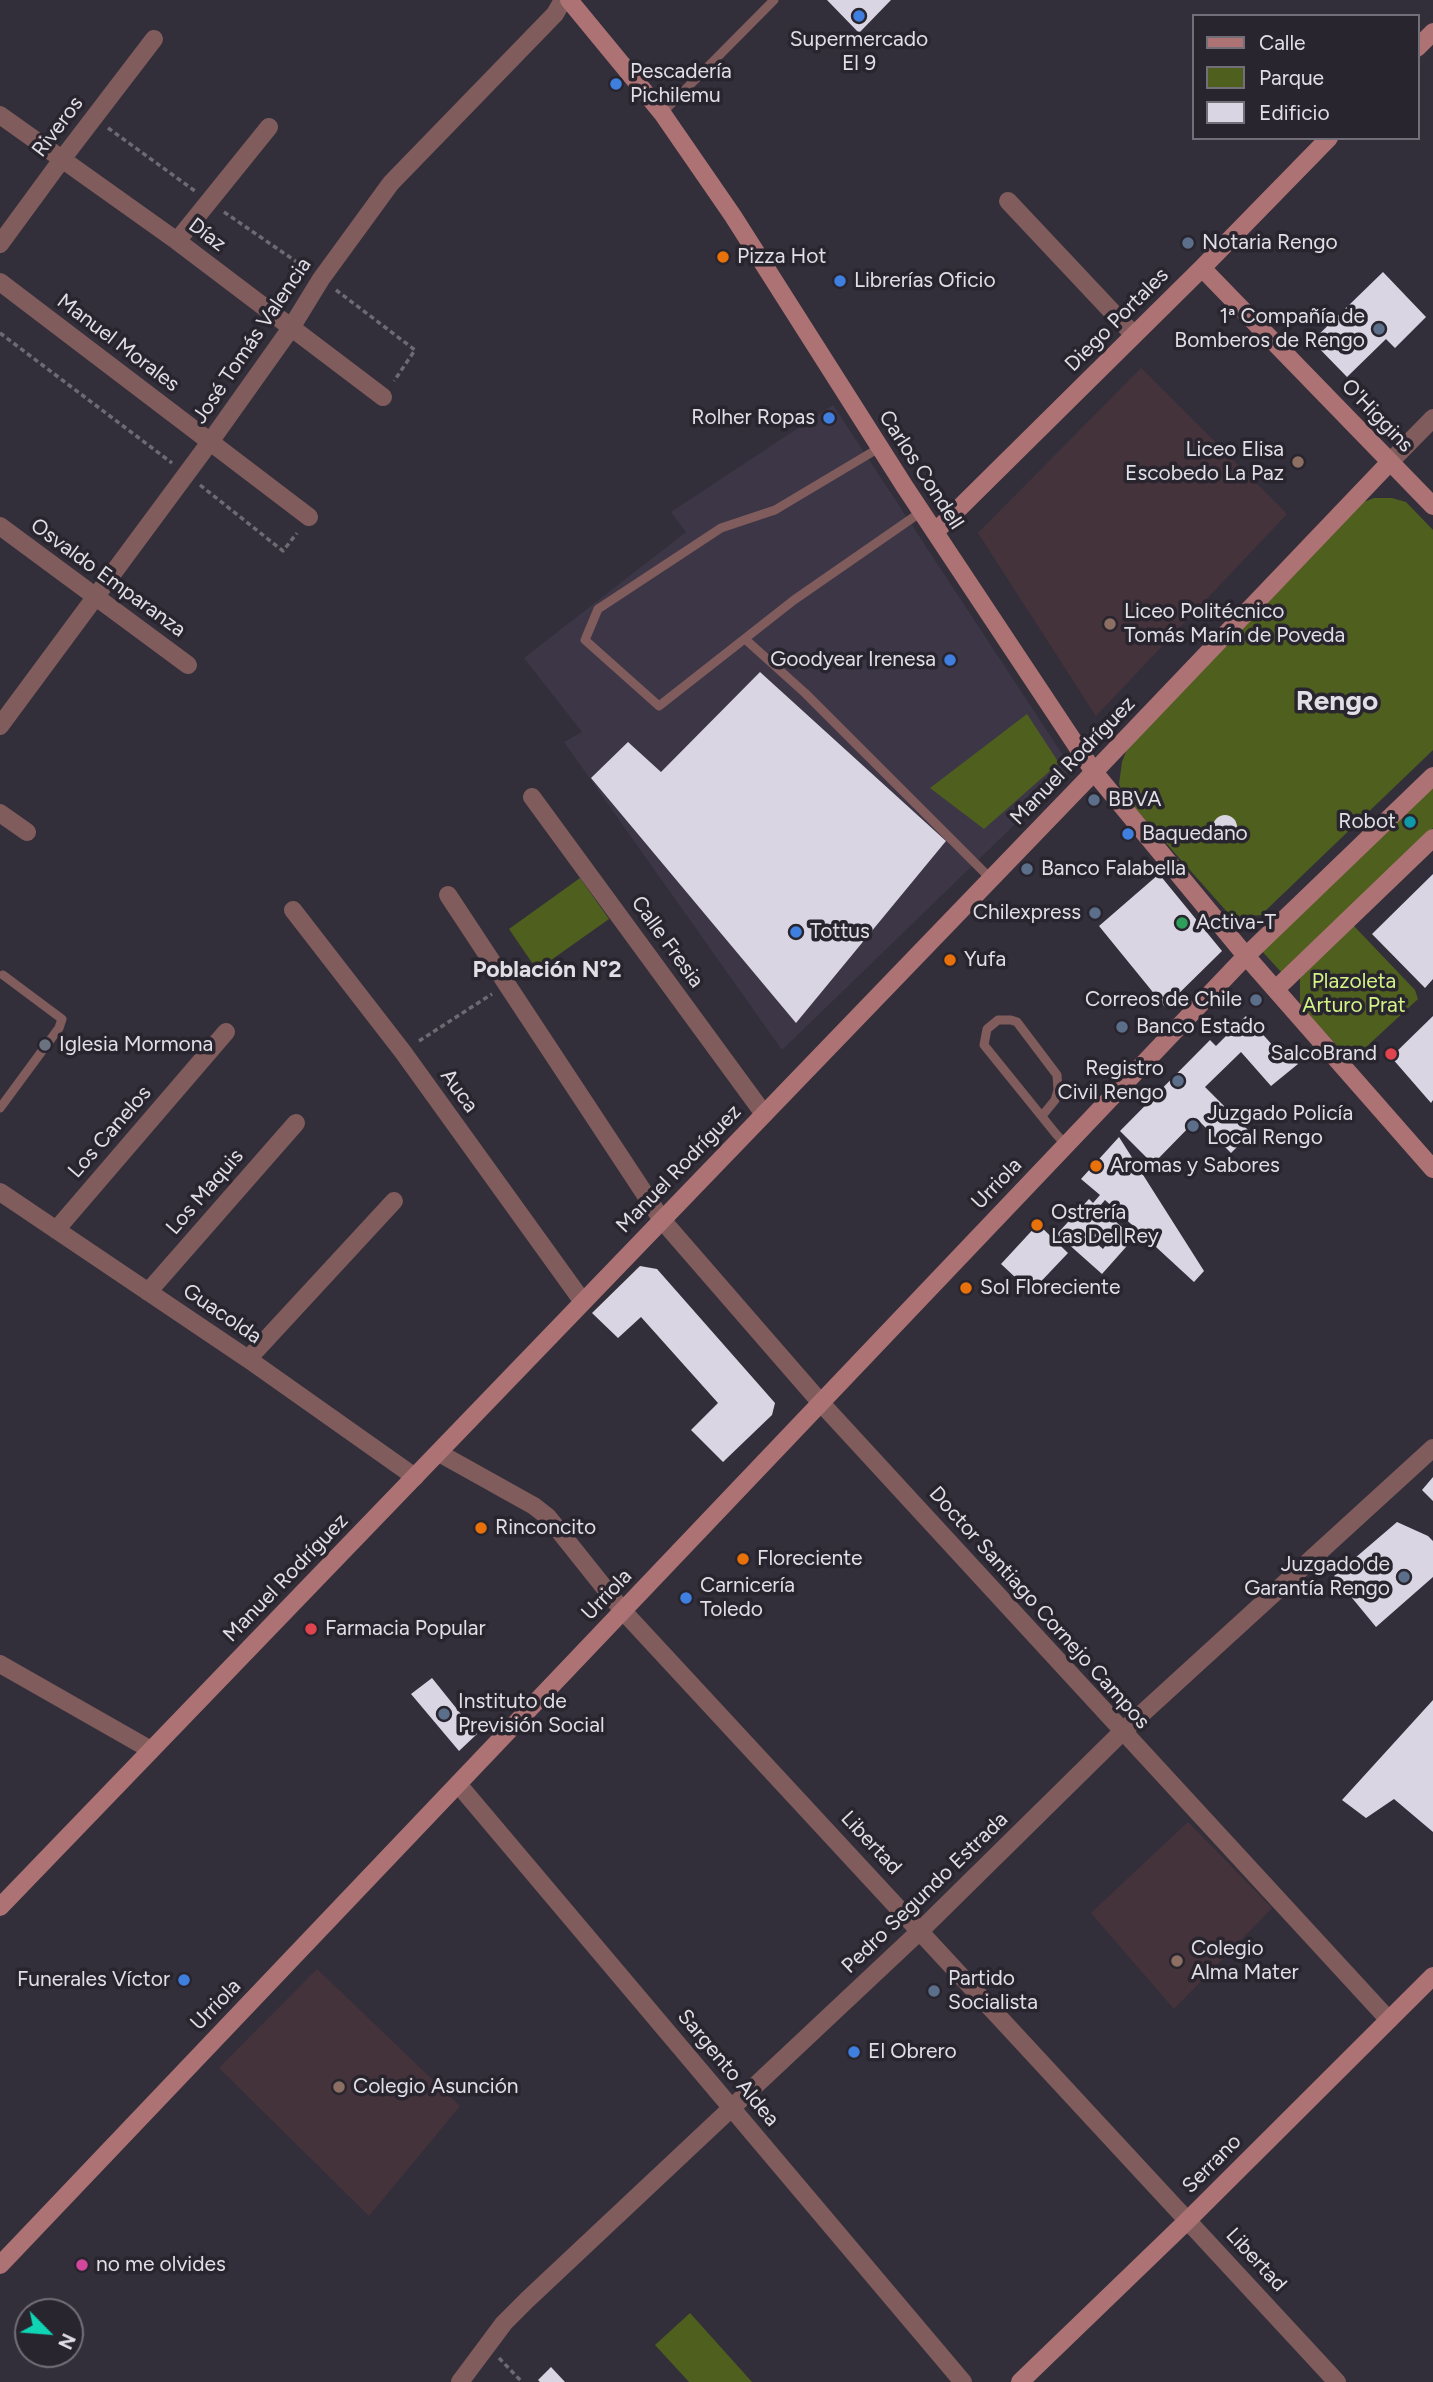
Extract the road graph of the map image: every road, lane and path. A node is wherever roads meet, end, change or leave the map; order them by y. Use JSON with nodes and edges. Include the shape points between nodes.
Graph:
{"nodes":[{"id":1,"x":563,"y":0,"type":"edge"},
{"id":2,"x":569,"y":0,"type":"edge"},
{"id":3,"x":774,"y":0,"type":"edge"},
{"id":4,"x":1433,"y":32,"type":"edge"},
{"id":5,"x":154,"y":39,"type":"dead end"},
{"id":6,"x":1419,"y":46,"type":"edge"},
{"id":7,"x":662,"y":113,"type":"junction"},
{"id":8,"x":0,"y":115,"type":"edge"},
{"id":9,"x":94,"y":117,"type":"junction"},
{"id":10,"x":269,"y":127,"type":"dead end"},
{"id":11,"x":1327,"y":140,"type":"edge"},
{"id":12,"x":63,"y":158,"type":"junction"},
{"id":13,"x":209,"y":201,"type":"junction"},
{"id":14,"x":1009,"y":201,"type":"dead end"},
{"id":15,"x":177,"y":241,"type":"junction"},
{"id":16,"x":0,"y":244,"type":"edge"},
{"id":17,"x":1202,"y":268,"type":"junction"},
{"id":18,"x":321,"y":279,"type":"junction"},
{"id":19,"x":0,"y":282,"type":"edge"},
{"id":20,"x":291,"y":328,"type":"junction"},
{"id":21,"x":0,"y":333,"type":"edge"},
{"id":22,"x":1134,"y":335,"type":"junction"},
{"id":23,"x":383,"y":397,"type":"joint"},
{"id":24,"x":1433,"y":418,"type":"edge"},
{"id":25,"x":210,"y":442,"type":"junction"},
{"id":26,"x":879,"y":448,"type":"junction"},
{"id":27,"x":1390,"y":462,"type":"junction"},
{"id":28,"x":186,"y":474,"type":"junction"},
{"id":29,"x":1433,"y":506,"type":"edge"},
{"id":30,"x":921,"y":512,"type":"junction"},
{"id":31,"x":309,"y":517,"type":"joint"},
{"id":32,"x":0,"y":526,"type":"edge"},
{"id":33,"x":935,"y":532,"type":"junction"},
{"id":34,"x":94,"y":597,"type":"junction"},
{"id":35,"x":745,"y":639,"type":"junction"},
{"id":36,"x":188,"y":665,"type":"dead end"},
{"id":37,"x":0,"y":726,"type":"edge"},
{"id":38,"x":1094,"y":772,"type":"junction"},
{"id":39,"x":1433,"y":776,"type":"edge"},
{"id":40,"x":532,"y":797,"type":"dead end"},
{"id":41,"x":0,"y":813,"type":"edge"},
{"id":42,"x":27,"y":832,"type":"dead end"},
{"id":43,"x":1433,"y":838,"type":"edge"},
{"id":44,"x":991,"y":879,"type":"junction"},
{"id":45,"x":448,"y":895,"type":"dead end"},
{"id":46,"x":293,"y":910,"type":"dead end"},
{"id":47,"x":1246,"y":956,"type":"junction"},
{"id":48,"x":3,"y":975,"type":"dead end"},
{"id":49,"x":508,"y":984,"type":"junction"},
{"id":50,"x":1276,"y":989,"type":"junction"},
{"id":51,"x":226,"y":1032,"type":"dead end"},
{"id":52,"x":403,"y":1052,"type":"junction"},
{"id":53,"x":0,"y":1108,"type":"edge"},
{"id":54,"x":764,"y":1114,"type":"junction"},
{"id":55,"x":1042,"y":1116,"type":"junction"},
{"id":56,"x":296,"y":1123,"type":"dead end"},
{"id":57,"x":1066,"y":1145,"type":"junction"},
{"id":58,"x":1433,"y":1169,"type":"edge"},
{"id":59,"x":0,"y":1192,"type":"edge"},
{"id":60,"x":394,"y":1201,"type":"dead end"},
{"id":61,"x":662,"y":1220,"type":"junction"},
{"id":62,"x":56,"y":1230,"type":"junction"},
{"id":63,"x":148,"y":1292,"type":"junction"},
{"id":64,"x":583,"y":1302,"type":"junction"},
{"id":65,"x":248,"y":1359,"type":"junction"},
{"id":66,"x":821,"y":1403,"type":"junction"},
{"id":67,"x":1433,"y":1448,"type":"edge"},
{"id":68,"x":439,"y":1453,"type":"junction"},
{"id":69,"x":415,"y":1477,"type":"junction"},
{"id":70,"x":623,"y":1611,"type":"junction"},
{"id":71,"x":0,"y":1664,"type":"edge"},
{"id":72,"x":1122,"y":1732,"type":"junction"},
{"id":73,"x":151,"y":1750,"type":"junction"},
{"id":74,"x":458,"y":1784,"type":"junction"},
{"id":75,"x":0,"y":1907,"type":"edge"},
{"id":76,"x":920,"y":1930,"type":"junction"},
{"id":77,"x":1433,"y":1976,"type":"edge"},
{"id":78,"x":1389,"y":2020,"type":"junction"},
{"id":79,"x":732,"y":2108,"type":"junction"},
{"id":80,"x":1188,"y":2220,"type":"junction"},
{"id":81,"x":0,"y":2265,"type":"edge"},
{"id":82,"x":487,"y":2346,"type":"junction"},
{"id":83,"x":460,"y":2382,"type":"edge"},
{"id":84,"x":522,"y":2382,"type":"edge"},
{"id":85,"x":963,"y":2382,"type":"edge"},
{"id":86,"x":1020,"y":2382,"type":"edge"},
{"id":87,"x":1337,"y":2382,"type":"edge"}],
"edges":[{"from":1,"to":18,"type":"street","name":"José Tomás Valencia","via":[[555,14],[391,183]]},
{"from":2,"to":7,"type":"main road","name":"Carlos Condell"},
{"from":3,"to":7,"type":"lane"},
{"from":4,"to":6,"type":"main road"},
{"from":5,"to":9,"type":"street","name":"Riveros"},
{"from":7,"to":26,"type":"main road","name":"Carlos Condell","via":[[733,216]]},
{"from":8,"to":12,"type":"street","name":"Díaz"},
{"from":9,"to":12,"type":"street","name":"Riveros"},
{"from":9,"to":13,"type":"path"},
{"from":10,"to":13,"type":"street"},
{"from":11,"to":17,"type":"main road","name":"Diego Portales"},
{"from":12,"to":15,"type":"street","name":"Díaz"},
{"from":12,"to":16,"type":"street","name":"Riveros"},
{"from":13,"to":15,"type":"street"},
{"from":13,"to":18,"type":"path"},
{"from":14,"to":22,"type":"street"},
{"from":15,"to":20,"type":"street","name":"Díaz"},
{"from":17,"to":22,"type":"main road","name":"Diego Portales"},
{"from":17,"to":27,"type":"main road","name":"O'Higgins"},
{"from":18,"to":20,"type":"street","name":"José Tomás Valencia"},
{"from":18,"to":23,"type":"path","via":[[415,350]]},
{"from":19,"to":25,"type":"street","name":"Manuel Morales"},
{"from":20,"to":23,"type":"street","name":"Díaz"},
{"from":20,"to":25,"type":"street","name":"José Tomás Valencia"},
{"from":21,"to":28,"type":"path"},
{"from":22,"to":33,"type":"main road","name":"Diego Portales"},
{"from":24,"to":27,"type":"street"},
{"from":25,"to":28,"type":"street","name":"José Tomás Valencia"},
{"from":25,"to":31,"type":"street","name":"Manuel Morales"},
{"from":26,"to":30,"type":"main road","name":"Carlos Condell"},
{"from":26,"to":35,"type":"lane","via":[[775,510],[721,528],[598,609],[585,640],[659,706]]},
{"from":27,"to":29,"type":"main road","name":"O'Higgins"},
{"from":27,"to":38,"type":"main road","name":"Manuel Rodríguez"},
{"from":28,"to":31,"type":"path","via":[[283,551]]},
{"from":28,"to":34,"type":"street","name":"José Tomás Valencia"},
{"from":30,"to":33,"type":"main road","name":"Carlos Condell"},
{"from":30,"to":35,"type":"lane"},
{"from":32,"to":34,"type":"street","name":"Osvaldo Emparanza"},
{"from":33,"to":38,"type":"main road","name":"Carlos Condell"},
{"from":34,"to":36,"type":"street","name":"Osvaldo Emparanza"},
{"from":34,"to":37,"type":"street","name":"José Tomás Valencia"},
{"from":35,"to":44,"type":"lane"},
{"from":38,"to":44,"type":"main road","name":"Manuel Rodríguez"},
{"from":38,"to":47,"type":"main road","name":"Carlos Condell"},
{"from":39,"to":47,"type":"main road","name":"Urriola"},
{"from":40,"to":54,"type":"street","name":"Calle Fresia"},
{"from":41,"to":42,"type":"street"},
{"from":43,"to":50,"type":"main road"},
{"from":44,"to":54,"type":"main road","name":"Manuel Rodríguez"},
{"from":45,"to":49,"type":"street","name":"Doctor Santiago Cornejo Campos"},
{"from":46,"to":52,"type":"street","name":"Auca"},
{"from":47,"to":50,"type":"main road","name":"Carlos Condell"},
{"from":47,"to":57,"type":"main road","name":"Urriola"},
{"from":48,"to":53,"type":"lane","via":[[62,1019]]},
{"from":49,"to":52,"type":"path"},
{"from":49,"to":61,"type":"street","name":"Doctor Santiago Cornejo Campos"},
{"from":50,"to":58,"type":"main road","name":"Carlos Condell"},
{"from":51,"to":62,"type":"street","name":"Los Canelos"},
{"from":52,"to":64,"type":"street","name":"Auca"},
{"from":54,"to":61,"type":"main road","name":"Manuel Rodríguez"},
{"from":55,"to":55,"type":"lane","via":[[984,1045],[987,1029],[998,1020],[1017,1022],[1057,1075],[1055,1100]]},
{"from":55,"to":57,"type":"lane"},
{"from":56,"to":63,"type":"street","name":"Los Maquis"},
{"from":57,"to":66,"type":"main road","name":"Urriola"},
{"from":59,"to":62,"type":"street","name":"Guacolda"},
{"from":60,"to":65,"type":"street"},
{"from":61,"to":64,"type":"main road","name":"Manuel Rodríguez"},
{"from":61,"to":66,"type":"street","name":"Doctor Santiago Cornejo Campos"},
{"from":62,"to":63,"type":"street","name":"Guacolda"},
{"from":63,"to":65,"type":"street","name":"Guacolda"},
{"from":64,"to":68,"type":"main road","name":"Manuel Rodríguez"},
{"from":65,"to":69,"type":"street","name":"Guacolda"},
{"from":66,"to":70,"type":"main road","name":"Urriola"},
{"from":66,"to":72,"type":"street","name":"Doctor Santiago Cornejo Campos"},
{"from":67,"to":72,"type":"street","name":"Pedro Segundo Estrada"},
{"from":68,"to":69,"type":"main road","name":"Manuel Rodríguez"},
{"from":68,"to":70,"type":"street","name":"Libertad","via":[[548,1517]]},
{"from":69,"to":73,"type":"main road","name":"Manuel Rodríguez"},
{"from":70,"to":74,"type":"main road","name":"Urriola"},
{"from":70,"to":76,"type":"street","name":"Libertad"},
{"from":71,"to":73,"type":"street"},
{"from":72,"to":76,"type":"street","name":"Pedro Segundo Estrada"},
{"from":72,"to":78,"type":"street","name":"Doctor Santiago Cornejo Campos"},
{"from":73,"to":75,"type":"main road","name":"Manuel Rodríguez"},
{"from":74,"to":79,"type":"street","name":"Sargento Aldea"},
{"from":74,"to":81,"type":"main road","name":"Urriola"},
{"from":76,"to":79,"type":"street","name":"Pedro Segundo Estrada"},
{"from":76,"to":80,"type":"street","name":"Libertad"},
{"from":77,"to":78,"type":"main road","name":"Serrano"},
{"from":78,"to":80,"type":"main road","name":"Serrano"},
{"from":79,"to":82,"type":"street","name":"Pedro Segundo Estrada","via":[[527,2300]]},
{"from":79,"to":85,"type":"street","name":"Sargento Aldea"},
{"from":80,"to":86,"type":"main road","name":"Serrano"},
{"from":80,"to":87,"type":"street","name":"Libertad"},
{"from":82,"to":83,"type":"street","name":"Pedro Segundo Estrada"},
{"from":82,"to":84,"type":"path"}]}
